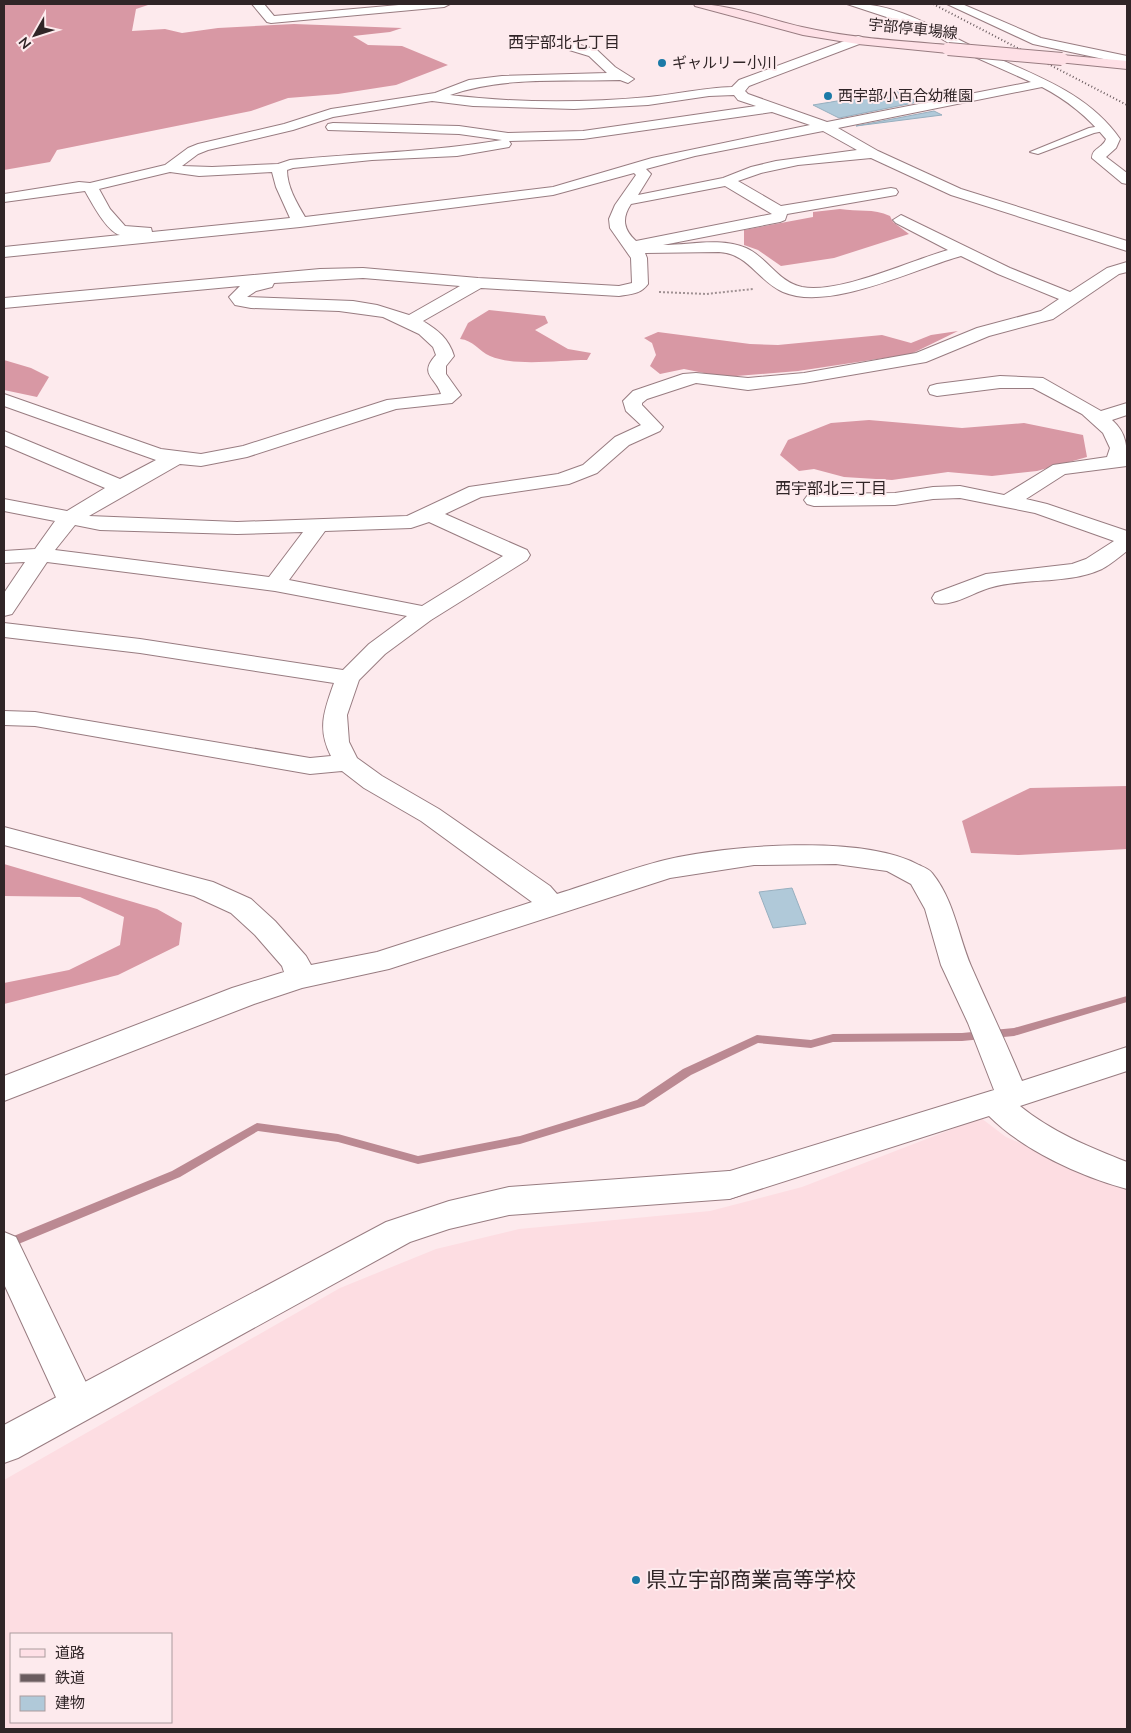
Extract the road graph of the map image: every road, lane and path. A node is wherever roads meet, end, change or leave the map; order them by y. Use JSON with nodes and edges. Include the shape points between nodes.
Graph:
{"nodes":[{"id":1,"x":258,"y":4,"type":"edge"},
{"id":2,"x":444,"y":4,"type":"edge"},
{"id":3,"x":699,"y":4,"type":"edge"},
{"id":4,"x":853,"y":4,"type":"edge"},
{"id":5,"x":953,"y":4,"type":"edge"},
{"id":6,"x":382,"y":7,"type":"edge"},
{"id":7,"x":858,"y":40,"type":"junction"},
{"id":8,"x":560,"y":43,"type":"dead end"},
{"id":9,"x":1127,"y":60,"type":"edge"},
{"id":10,"x":1127,"y":65,"type":"edge"},
{"id":11,"x":623,"y":76,"type":"junction"},
{"id":12,"x":1044,"y":83,"type":"junction"},
{"id":13,"x":642,"y":84,"type":"dead end"},
{"id":14,"x":657,"y":86,"type":"dead end"},
{"id":15,"x":738,"y":91,"type":"junction"},
{"id":16,"x":708,"y":92,"type":"junction"},
{"id":17,"x":432,"y":97,"type":"junction"},
{"id":18,"x":774,"y":108,"type":"junction"},
{"id":19,"x":824,"y":125,"type":"junction"},
{"id":20,"x":288,"y":128,"type":"junction"},
{"id":21,"x":1106,"y":128,"type":"junction"},
{"id":22,"x":597,"y":133,"type":"junction"},
{"id":23,"x":508,"y":137,"type":"junction"},
{"id":24,"x":637,"y":141,"type":"dead end"},
{"id":25,"x":663,"y":145,"type":"dead end"},
{"id":26,"x":695,"y":152,"type":"junction"},
{"id":27,"x":1034,"y":152,"type":"dead end"},
{"id":28,"x":873,"y":154,"type":"junction"},
{"id":29,"x":170,"y":168,"type":"junction"},
{"id":30,"x":280,"y":168,"type":"junction"},
{"id":31,"x":637,"y":168,"type":"junction"},
{"id":32,"x":1127,"y":180,"type":"edge"},
{"id":33,"x":727,"y":181,"type":"junction"},
{"id":34,"x":90,"y":187,"type":"junction"},
{"id":35,"x":891,"y":192,"type":"dead end"},
{"id":36,"x":4,"y":198,"type":"edge"},
{"id":37,"x":626,"y":200,"type":"junction"},
{"id":38,"x":779,"y":211,"type":"junction"},
{"id":39,"x":901,"y":220,"type":"dead end"},
{"id":40,"x":300,"y":222,"type":"junction"},
{"id":41,"x":186,"y":234,"type":"junction"},
{"id":42,"x":633,"y":246,"type":"junction"},
{"id":43,"x":1127,"y":246,"type":"edge"},
{"id":44,"x":961,"y":251,"type":"junction"},
{"id":45,"x":4,"y":252,"type":"edge"},
{"id":46,"x":1127,"y":267,"type":"edge"},
{"id":47,"x":281,"y":277,"type":"junction"},
{"id":48,"x":478,"y":283,"type":"junction"},
{"id":49,"x":781,"y":285,"type":"junction"},
{"id":50,"x":634,"y":289,"type":"junction"},
{"id":51,"x":1073,"y":299,"type":"junction"},
{"id":52,"x":4,"y":304,"type":"edge"},
{"id":53,"x":409,"y":322,"type":"junction"},
{"id":54,"x":937,"y":390,"type":"dead end"},
{"id":55,"x":9,"y":407,"type":"edge"},
{"id":56,"x":1127,"y":409,"type":"edge"},
{"id":57,"x":1098,"y":418,"type":"junction"},
{"id":58,"x":4,"y":437,"type":"edge"},
{"id":59,"x":174,"y":458,"type":"junction"},
{"id":60,"x":1121,"y":460,"type":"edge"},
{"id":61,"x":121,"y":486,"type":"junction"},
{"id":62,"x":814,"y":500,"type":"dead end"},
{"id":63,"x":1008,"y":501,"type":"junction"},
{"id":64,"x":4,"y":505,"type":"edge"},
{"id":65,"x":429,"y":514,"type":"junction"},
{"id":66,"x":69,"y":519,"type":"junction"},
{"id":67,"x":315,"y":525,"type":"junction"},
{"id":68,"x":1127,"y":537,"type":"edge"},
{"id":69,"x":1127,"y":542,"type":"edge"},
{"id":70,"x":42,"y":555,"type":"junction"},
{"id":71,"x":4,"y":557,"type":"edge"},
{"id":72,"x":275,"y":584,"type":"junction"},
{"id":73,"x":943,"y":598,"type":"dead end"},
{"id":74,"x":4,"y":609,"type":"edge"},
{"id":75,"x":423,"y":615,"type":"junction"},
{"id":76,"x":4,"y":630,"type":"edge"},
{"id":77,"x":348,"y":678,"type":"junction"},
{"id":78,"x":4,"y":718,"type":"edge"},
{"id":79,"x":346,"y":763,"type":"junction"},
{"id":80,"x":4,"y":836,"type":"edge"},
{"id":81,"x":552,"y":907,"type":"junction"},
{"id":82,"x":300,"y":978,"type":"junction"},
{"id":83,"x":1127,"y":1059,"type":"edge"},
{"id":84,"x":4,"y":1089,"type":"edge"},
{"id":85,"x":1004,"y":1099,"type":"junction"},
{"id":86,"x":1127,"y":1176,"type":"edge"},
{"id":87,"x":4,"y":1250,"type":"edge"},
{"id":88,"x":78,"y":1405,"type":"junction"},
{"id":89,"x":4,"y":1446,"type":"edge"}],
"edges":[{"from":1,"to":6,"type":"street","via":[[271,20]]},
{"from":2,"to":6,"type":"street"},
{"from":3,"to":7,"type":"main road","name":"宇部停車場線","via":[[778,25]]},
{"from":4,"to":12,"type":"street","via":[[916,22]]},
{"from":5,"to":9,"type":"street","via":[[1037,40]]},
{"from":7,"to":10,"type":"main road","name":"宇部停車場線","bridge":true},
{"from":7,"to":15,"type":"street","via":[[744,83]]},
{"from":8,"to":11,"type":"street","via":[[593,53],[611,70]]},
{"from":11,"to":13,"type":"street"},
{"from":11,"to":17,"type":"street","via":[[489,81],[460,86]]},
{"from":12,"to":19,"type":"street"},
{"from":12,"to":21,"type":"street","via":[[1079,104]]},
{"from":14,"to":16,"type":"street"},
{"from":15,"to":16,"type":"street"},
{"from":15,"to":18,"type":"street","via":[[743,97]]},
{"from":16,"to":17,"type":"street","via":[[656,100],[574,105],[473,102]]},
{"from":17,"to":20,"type":"street","via":[[331,113]]},
{"from":18,"to":19,"type":"street"},
{"from":18,"to":22,"type":"street"},
{"from":19,"to":26,"type":"street"},
{"from":19,"to":28,"type":"street"},
{"from":20,"to":23,"type":"street","via":[[436,128]]},
{"from":20,"to":29,"type":"street","via":[[203,147]]},
{"from":21,"to":27,"type":"lane","via":[[1092,130]]},
{"from":21,"to":32,"type":"street","via":[[1113,138],[1099,158]]},
{"from":22,"to":23,"type":"street"},
{"from":22,"to":24,"type":"street"},
{"from":23,"to":30,"type":"street","via":[[505,144],[485,148],[419,155],[338,158]]},
{"from":25,"to":26,"type":"street"},
{"from":26,"to":31,"type":"street"},
{"from":28,"to":33,"type":"street","via":[[809,160],[763,169]]},
{"from":28,"to":43,"type":"street","via":[[956,192]]},
{"from":29,"to":30,"type":"street","via":[[209,173]]},
{"from":29,"to":34,"type":"street"},
{"from":30,"to":40,"type":"street","via":[[283,187]]},
{"from":31,"to":37,"type":"street","via":[[644,174],[642,182]]},
{"from":31,"to":40,"type":"street","via":[[553,191]]},
{"from":33,"to":37,"type":"street"},
{"from":33,"to":38,"type":"street"},
{"from":34,"to":36,"type":"street"},
{"from":34,"to":41,"type":"street","via":[[121,231],[129,233],[166,228],[182,230]]},
{"from":35,"to":38,"type":"street"},
{"from":37,"to":42,"type":"street","via":[[617,224]]},
{"from":38,"to":42,"type":"street","via":[[780,217]]},
{"from":39,"to":44,"type":"street"},
{"from":40,"to":41,"type":"street"},
{"from":41,"to":45,"type":"street"},
{"from":42,"to":49,"type":"street","via":[[648,249],[730,248],[747,257]]},
{"from":42,"to":50,"type":"street","via":[[639,258],[640,284]]},
{"from":44,"to":49,"type":"street","via":[[925,260],[864,283],[819,292],[796,292]]},
{"from":44,"to":51,"type":"street"},
{"from":46,"to":51,"type":"street","via":[[1113,271]]},
{"from":47,"to":48,"type":"street","via":[[363,273]]},
{"from":47,"to":52,"type":"street"},
{"from":47,"to":53,"type":"street","via":[[250,287],[237,297],[251,303],[368,308]]},
{"from":48,"to":50,"type":"street","via":[[619,291]]},
{"from":48,"to":53,"type":"street"},
{"from":49,"to":50,"type":"path","via":[[706,294]]},
{"from":51,"to":65,"type":"street","via":[[1046,315],[983,332],[920,358],[748,384],[696,378],[683,380],[640,395],[632,401],[633,407],[653,427],[622,441],[590,469],[562,480],[476,491]]},
{"from":53,"to":59,"type":"street","via":[[436,337],[444,348],[437,374],[452,395],[445,399],[394,404],[227,457],[202,460]]},
{"from":54,"to":57,"type":"street","via":[[1000,382],[1036,382]]},
{"from":55,"to":59,"type":"street"},
{"from":56,"to":57,"type":"street"},
{"from":57,"to":60,"type":"street","via":[[1112,430]]},
{"from":58,"to":61,"type":"street"},
{"from":59,"to":61,"type":"street"},
{"from":60,"to":63,"type":"street","via":[[1060,469]]},
{"from":61,"to":66,"type":"street"},
{"from":62,"to":63,"type":"street","via":[[895,499],[960,492]]},
{"from":63,"to":68,"type":"street","via":[[1040,508]]},
{"from":64,"to":66,"type":"street"},
{"from":65,"to":67,"type":"street","via":[[411,522]]},
{"from":65,"to":75,"type":"street","via":[[519,555]]},
{"from":66,"to":67,"type":"street","via":[[100,524],[237,528]]},
{"from":66,"to":70,"type":"street"},
{"from":67,"to":72,"type":"street","via":[[315,531]]},
{"from":69,"to":73,"type":"street","via":[[1094,564],[1074,570],[986,582]]},
{"from":70,"to":71,"type":"street"},
{"from":70,"to":72,"type":"street"},
{"from":70,"to":74,"type":"street"},
{"from":72,"to":75,"type":"street","via":[[412,610]]},
{"from":75,"to":77,"type":"street","via":[[378,649]]},
{"from":76,"to":77,"type":"street","via":[[140,646]]},
{"from":77,"to":79,"type":"street","via":[[336,716],[336,742]]},
{"from":78,"to":79,"type":"street","via":[[35,719],[310,766]]},
{"from":79,"to":81,"type":"street","via":[[438,821],[540,893]]},
{"from":80,"to":82,"type":"street","via":[[203,889],[241,906],[296,962]]},
{"from":81,"to":82,"type":"street","via":[[379,962]]},
{"from":81,"to":85,"type":"street","via":[[667,869],[754,856],[836,855],[894,863],[921,878],[939,909],[956,965],[983,1023]]},
{"from":82,"to":84,"type":"street","via":[[242,996]]},
{"from":83,"to":85,"type":"street"},
{"from":85,"to":86,"type":"street","via":[[1007,1115],[1043,1141]]},
{"from":85,"to":88,"type":"street","via":[[729,1184],[509,1201],[449,1215],[398,1232]]},
{"from":87,"to":88,"type":"street"},
{"from":88,"to":89,"type":"street"}]}
